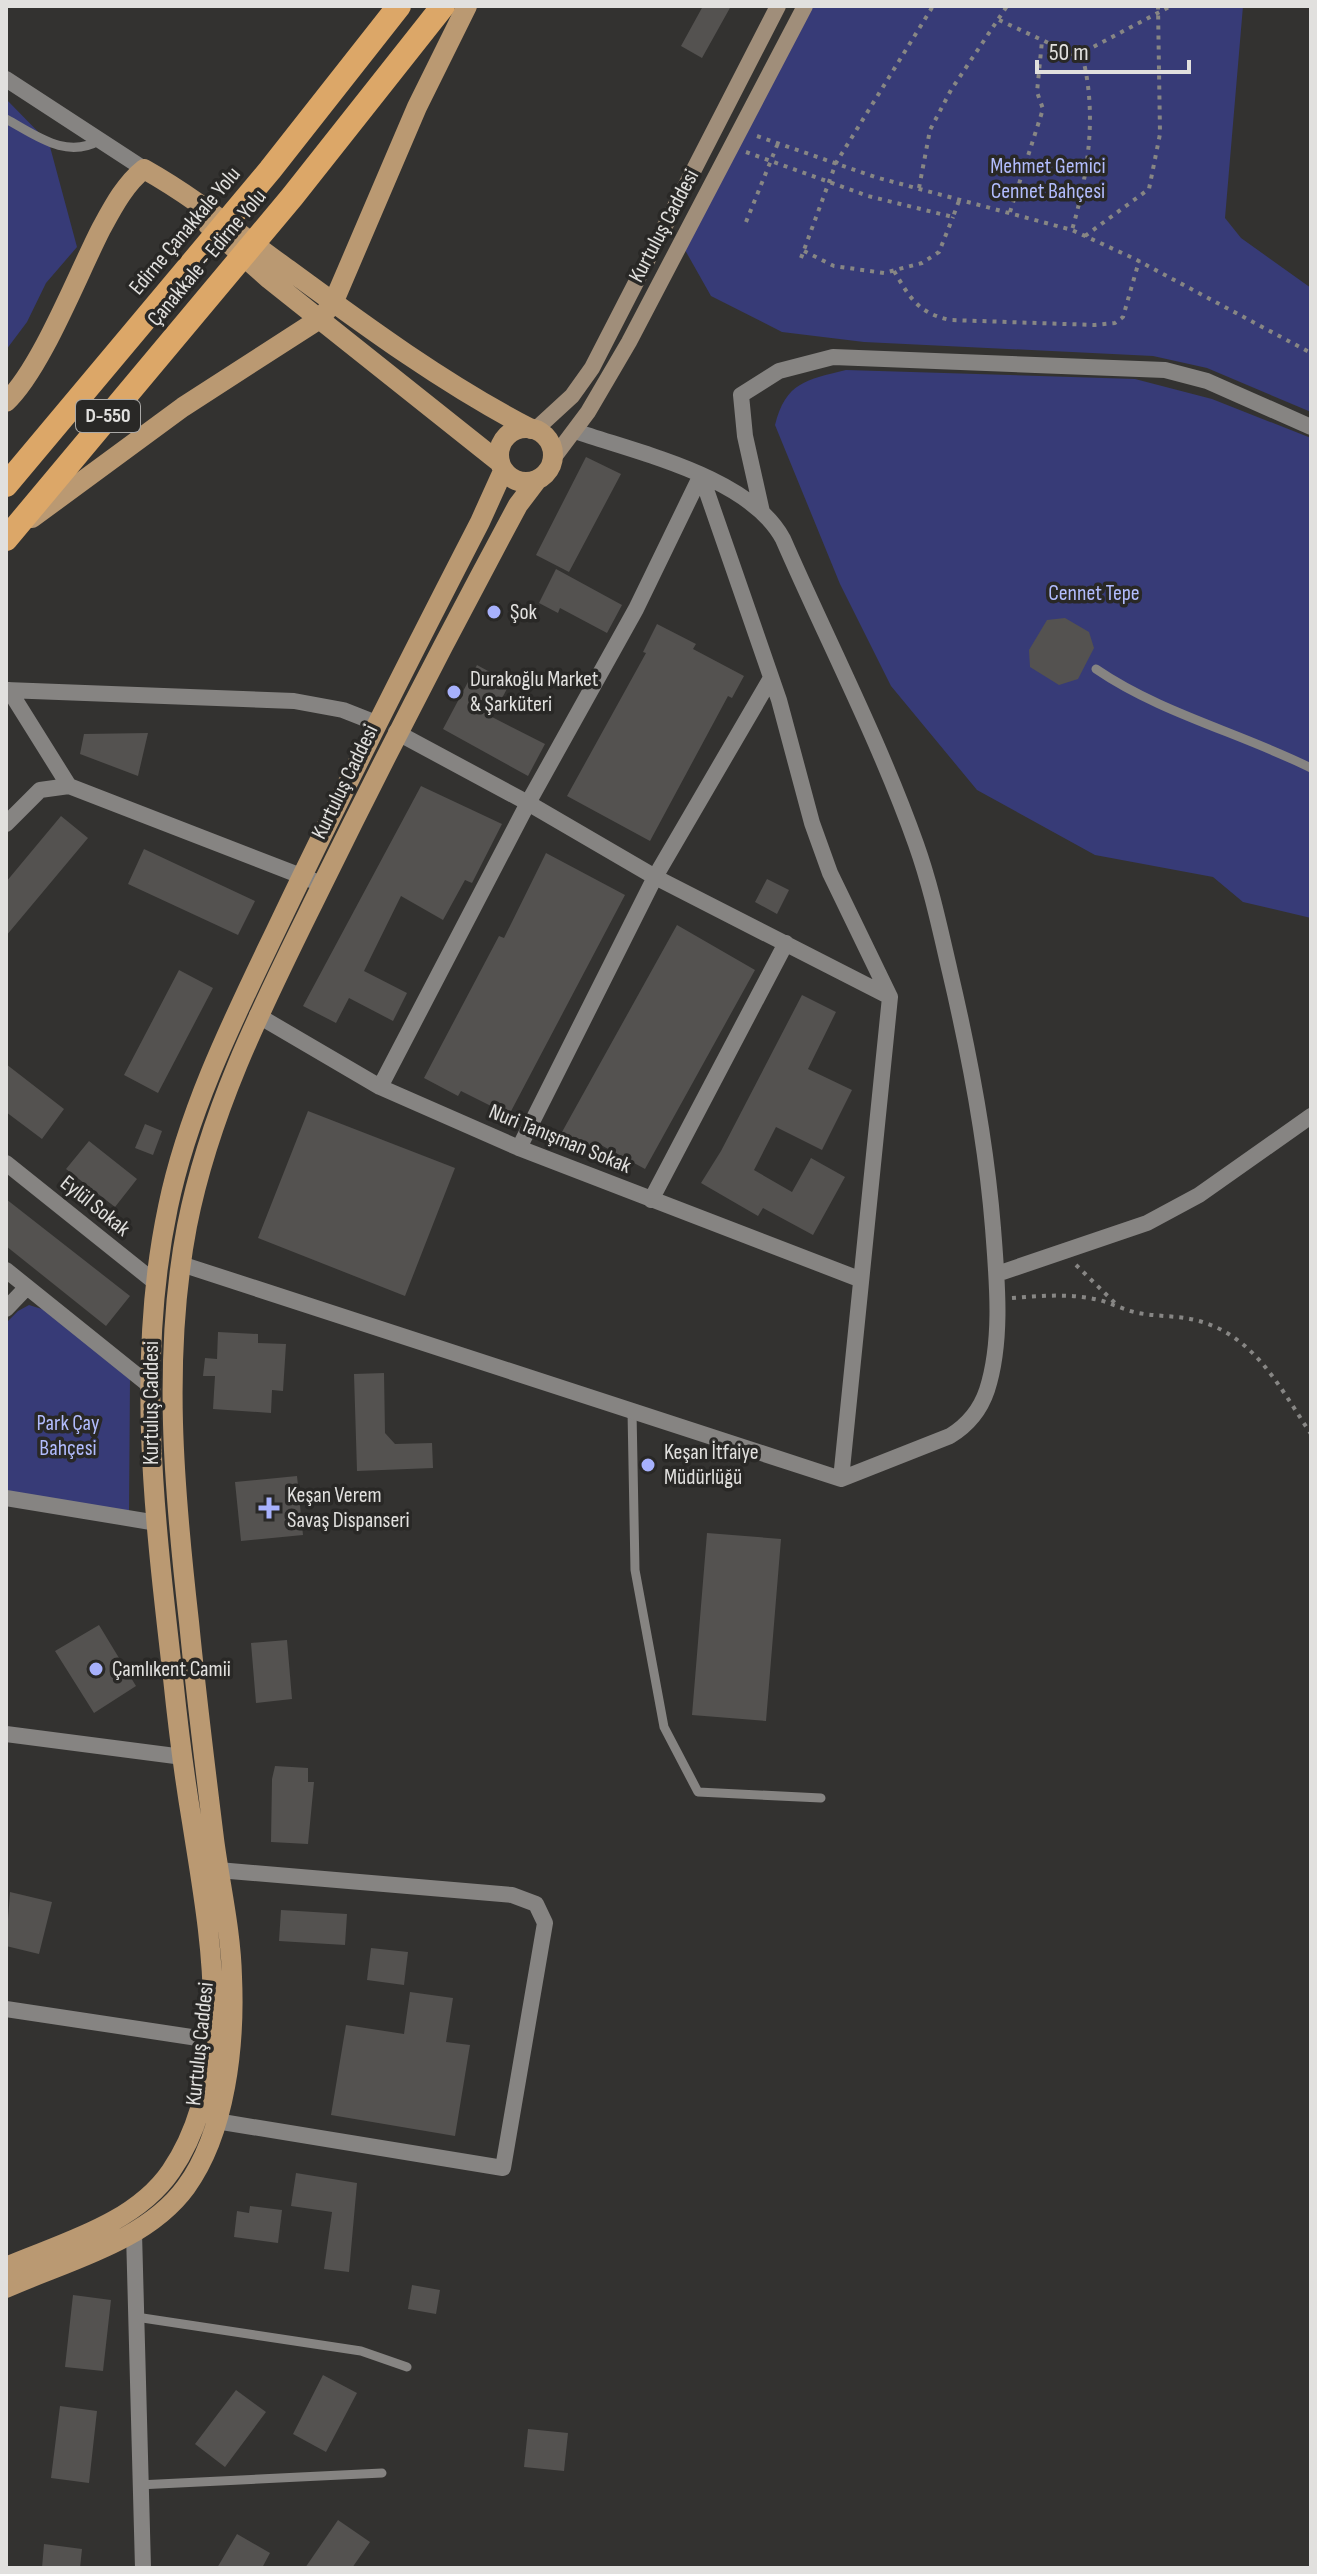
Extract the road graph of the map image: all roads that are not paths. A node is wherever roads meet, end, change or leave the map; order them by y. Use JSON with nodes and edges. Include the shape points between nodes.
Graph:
{"nodes":[{"id":1,"x":399,"y":6,"type":"edge"},
{"id":2,"x":443,"y":6,"type":"edge"},
{"id":3,"x":467,"y":6,"type":"edge"},
{"id":4,"x":778,"y":6,"type":"edge"},
{"id":5,"x":805,"y":6,"type":"edge"},
{"id":6,"x":6,"y":79,"type":"edge"},
{"id":7,"x":6,"y":119,"type":"edge"},
{"id":8,"x":103,"y":139,"type":"junction"},
{"id":9,"x":144,"y":169,"type":"junction"},
{"id":10,"x":334,"y":301,"type":"junction"},
{"id":11,"x":321,"y":318,"type":"junction"},
{"id":12,"x":6,"y":402,"type":"edge"},
{"id":13,"x":1311,"y":427,"type":"edge"},
{"id":14,"x":533,"y":429,"type":"junction"},
{"id":15,"x":575,"y":431,"type":"junction"},
{"id":16,"x":552,"y":460,"type":"junction"},
{"id":17,"x":501,"y":466,"type":"junction"},
{"id":18,"x":701,"y":475,"type":"junction"},
{"id":19,"x":537,"y":480,"type":"junction"},
{"id":20,"x":6,"y":485,"type":"edge"},
{"id":21,"x":762,"y":512,"type":"junction"},
{"id":22,"x":8,"y":537,"type":"edge"},
{"id":23,"x":1096,"y":669,"type":"dead end"},
{"id":24,"x":771,"y":678,"type":"junction"},
{"id":25,"x":7,"y":690,"type":"edge"},
{"id":26,"x":376,"y":723,"type":"junction"},
{"id":27,"x":396,"y":732,"type":"junction"},
{"id":28,"x":1311,"y":768,"type":"edge"},
{"id":29,"x":69,"y":786,"type":"junction"},
{"id":30,"x":528,"y":803,"type":"junction"},
{"id":31,"x":6,"y":824,"type":"edge"},
{"id":32,"x":302,"y":876,"type":"junction"},
{"id":33,"x":655,"y":877,"type":"junction"},
{"id":34,"x":322,"y":885,"type":"junction"},
{"id":35,"x":786,"y":943,"type":"junction"},
{"id":36,"x":890,"y":997,"type":"junction"},
{"id":37,"x":257,"y":1015,"type":"junction"},
{"id":38,"x":380,"y":1087,"type":"junction"},
{"id":39,"x":1311,"y":1116,"type":"edge"},
{"id":40,"x":519,"y":1148,"type":"junction"},
{"id":41,"x":6,"y":1163,"type":"edge"},
{"id":42,"x":651,"y":1200,"type":"junction"},
{"id":43,"x":181,"y":1264,"type":"junction"},
{"id":44,"x":6,"y":1270,"type":"edge"},
{"id":45,"x":997,"y":1274,"type":"junction"},
{"id":46,"x":859,"y":1279,"type":"junction"},
{"id":47,"x":156,"y":1283,"type":"junction"},
{"id":48,"x":27,"y":1287,"type":"junction"},
{"id":49,"x":6,"y":1309,"type":"edge"},
{"id":50,"x":149,"y":1385,"type":"junction"},
{"id":51,"x":632,"y":1411,"type":"junction"},
{"id":52,"x":841,"y":1479,"type":"junction"},
{"id":53,"x":6,"y":1498,"type":"edge"},
{"id":54,"x":157,"y":1523,"type":"junction"},
{"id":55,"x":6,"y":1734,"type":"edge"},
{"id":56,"x":183,"y":1757,"type":"junction"},
{"id":57,"x":821,"y":1798,"type":"dead end"},
{"id":58,"x":218,"y":1870,"type":"junction"},
{"id":59,"x":6,"y":2009,"type":"edge"},
{"id":60,"x":211,"y":2040,"type":"junction"},
{"id":61,"x":216,"y":2121,"type":"junction"},
{"id":62,"x":134,"y":2233,"type":"junction"},
{"id":63,"x":6,"y":2267,"type":"edge"},
{"id":64,"x":6,"y":2288,"type":"edge"},
{"id":65,"x":136,"y":2317,"type":"junction"},
{"id":66,"x":407,"y":2367,"type":"dead end"},
{"id":67,"x":382,"y":2473,"type":"dead end"},
{"id":68,"x":138,"y":2485,"type":"junction"},
{"id":69,"x":143,"y":2568,"type":"edge"}],
"edges":[{"from":1,"to":20,"type":"highway","name":"Edirne Çanakkale Yolu","number":"D-550","via":[[270,170]]},
{"from":2,"to":22,"type":"highway","name":"Çanakkale - Edirne Yolu","number":"D-550","via":[[292,197]]},
{"from":3,"to":10,"type":"main road","via":[[417,107]]},
{"from":4,"to":14,"type":"street","name":"Kurtuluş Caddesi","via":[[592,368],[572,396]]},
{"from":5,"to":15,"type":"street","name":"Kurtuluş Caddesi","via":[[629,342]]},
{"from":6,"to":8,"type":"street"},
{"from":7,"to":8,"type":"lane","via":[[59,148],[84,148]]},
{"from":8,"to":9,"type":"street"},
{"from":9,"to":10,"type":"main road","via":[[189,194]]},
{"from":9,"to":11,"type":"main road"},
{"from":9,"to":12,"type":"main road","via":[[110,213],[34,366]]},
{"from":10,"to":11,"type":"main road"},
{"from":10,"to":14,"type":"main road","via":[[485,404]]},
{"from":11,"to":17,"type":"main road"},
{"from":11,"to":22,"type":"main road","via":[[183,407]]},
{"from":13,"to":21,"type":"street","via":[[1207,381],[1165,370],[833,357],[779,371],[741,395]]},
{"from":14,"to":16,"type":"main road","via":[[547,438]]},
{"from":14,"to":17,"type":"main road","via":[[506,437],[498,453]]},
{"from":15,"to":16,"type":"street","name":"Kurtuluş Caddesi"},
{"from":15,"to":18,"type":"street"},
{"from":16,"to":19,"type":"main road","via":[[549,471]]},
{"from":17,"to":19,"type":"main road","via":[[522,483]]},
{"from":17,"to":26,"type":"main road","name":"Kurtuluş Caddesi","via":[[480,522]]},
{"from":18,"to":21,"type":"street"},
{"from":18,"to":24,"type":"street"},
{"from":18,"to":30,"type":"street","via":[[636,609]]},
{"from":19,"to":27,"type":"main road","name":"Kurtuluş Caddesi","via":[[518,505]]},
{"from":21,"to":45,"type":"street","via":[[783,539],[896,794],[929,884],[979,1102]]},
{"from":23,"to":28,"type":"lane","via":[[1126,689]]},
{"from":24,"to":33,"type":"street"},
{"from":24,"to":36,"type":"street","via":[[830,873]]},
{"from":25,"to":26,"type":"street","via":[[294,701],[343,710]]},
{"from":25,"to":29,"type":"street"},
{"from":26,"to":27,"type":"main road"},
{"from":26,"to":32,"type":"main road","name":"Kurtuluş Caddesi"},
{"from":27,"to":30,"type":"street"},
{"from":27,"to":34,"type":"main road","name":"Kurtuluş Caddesi"},
{"from":29,"to":31,"type":"street","via":[[54,785],[29,799]]},
{"from":29,"to":32,"type":"street"},
{"from":30,"to":33,"type":"street"},
{"from":30,"to":38,"type":"street"},
{"from":32,"to":34,"type":"street"},
{"from":32,"to":47,"type":"main road","name":"Kurtuluş Caddesi","via":[[191,1124],[169,1202]]},
{"from":33,"to":35,"type":"street"},
{"from":33,"to":40,"type":"street"},
{"from":34,"to":37,"type":"main road","name":"Kurtuluş Caddesi"},
{"from":35,"to":36,"type":"street"},
{"from":35,"to":42,"type":"street"},
{"from":36,"to":46,"type":"street"},
{"from":37,"to":38,"type":"street","name":"Nuri Tanışman Sokak"},
{"from":37,"to":43,"type":"main road","name":"Kurtuluş Caddesi","via":[[196,1185]]},
{"from":38,"to":40,"type":"street","name":"Nuri Tanışman Sokak"},
{"from":39,"to":45,"type":"street","via":[[1147,1223]]},
{"from":40,"to":42,"type":"street","name":"Nuri Tanışman Sokak"},
{"from":41,"to":47,"type":"street","name":"Eylül Sokak"},
{"from":42,"to":46,"type":"street","name":"Nuri Tanışman Sokak"},
{"from":43,"to":51,"type":"street"},
{"from":43,"to":58,"type":"main road","name":"Kurtuluş Caddesi","via":[[172,1361],[175,1463]]},
{"from":44,"to":48,"type":"street"},
{"from":45,"to":52,"type":"street","via":[[991,1376],[978,1411],[965,1427],[932,1445]]},
{"from":46,"to":52,"type":"street"},
{"from":47,"to":50,"type":"main road","name":"Kurtuluş Caddesi"},
{"from":48,"to":49,"type":"street"},
{"from":48,"to":50,"type":"street"},
{"from":50,"to":54,"type":"main road","name":"Kurtuluş Caddesi"},
{"from":51,"to":52,"type":"street"},
{"from":51,"to":57,"type":"lane","via":[[635,1570],[664,1727],[698,1792]]},
{"from":53,"to":54,"type":"street"},
{"from":54,"to":56,"type":"main road","name":"Kurtuluş Caddesi"},
{"from":55,"to":56,"type":"street"},
{"from":56,"to":60,"type":"main road","name":"Kurtuluş Caddesi","via":[[212,1969]]},
{"from":58,"to":61,"type":"main road","name":"Kurtuluş Caddesi","via":[[232,1992]]},
{"from":58,"to":61,"type":"street","via":[[512,1895],[536,1904],[545,1923],[503,2168]]},
{"from":59,"to":60,"type":"street"},
{"from":60,"to":63,"type":"main road","name":"Kurtuluş Caddesi","via":[[187,2144],[159,2186],[110,2221]]},
{"from":61,"to":62,"type":"main road","name":"Kurtuluş Caddesi","via":[[184,2189]]},
{"from":62,"to":64,"type":"main road","name":"Kurtuluş Caddesi"},
{"from":62,"to":65,"type":"street"},
{"from":65,"to":66,"type":"lane","via":[[348,2348]]},
{"from":65,"to":68,"type":"street"},
{"from":67,"to":68,"type":"lane"},
{"from":68,"to":69,"type":"street"}]}
